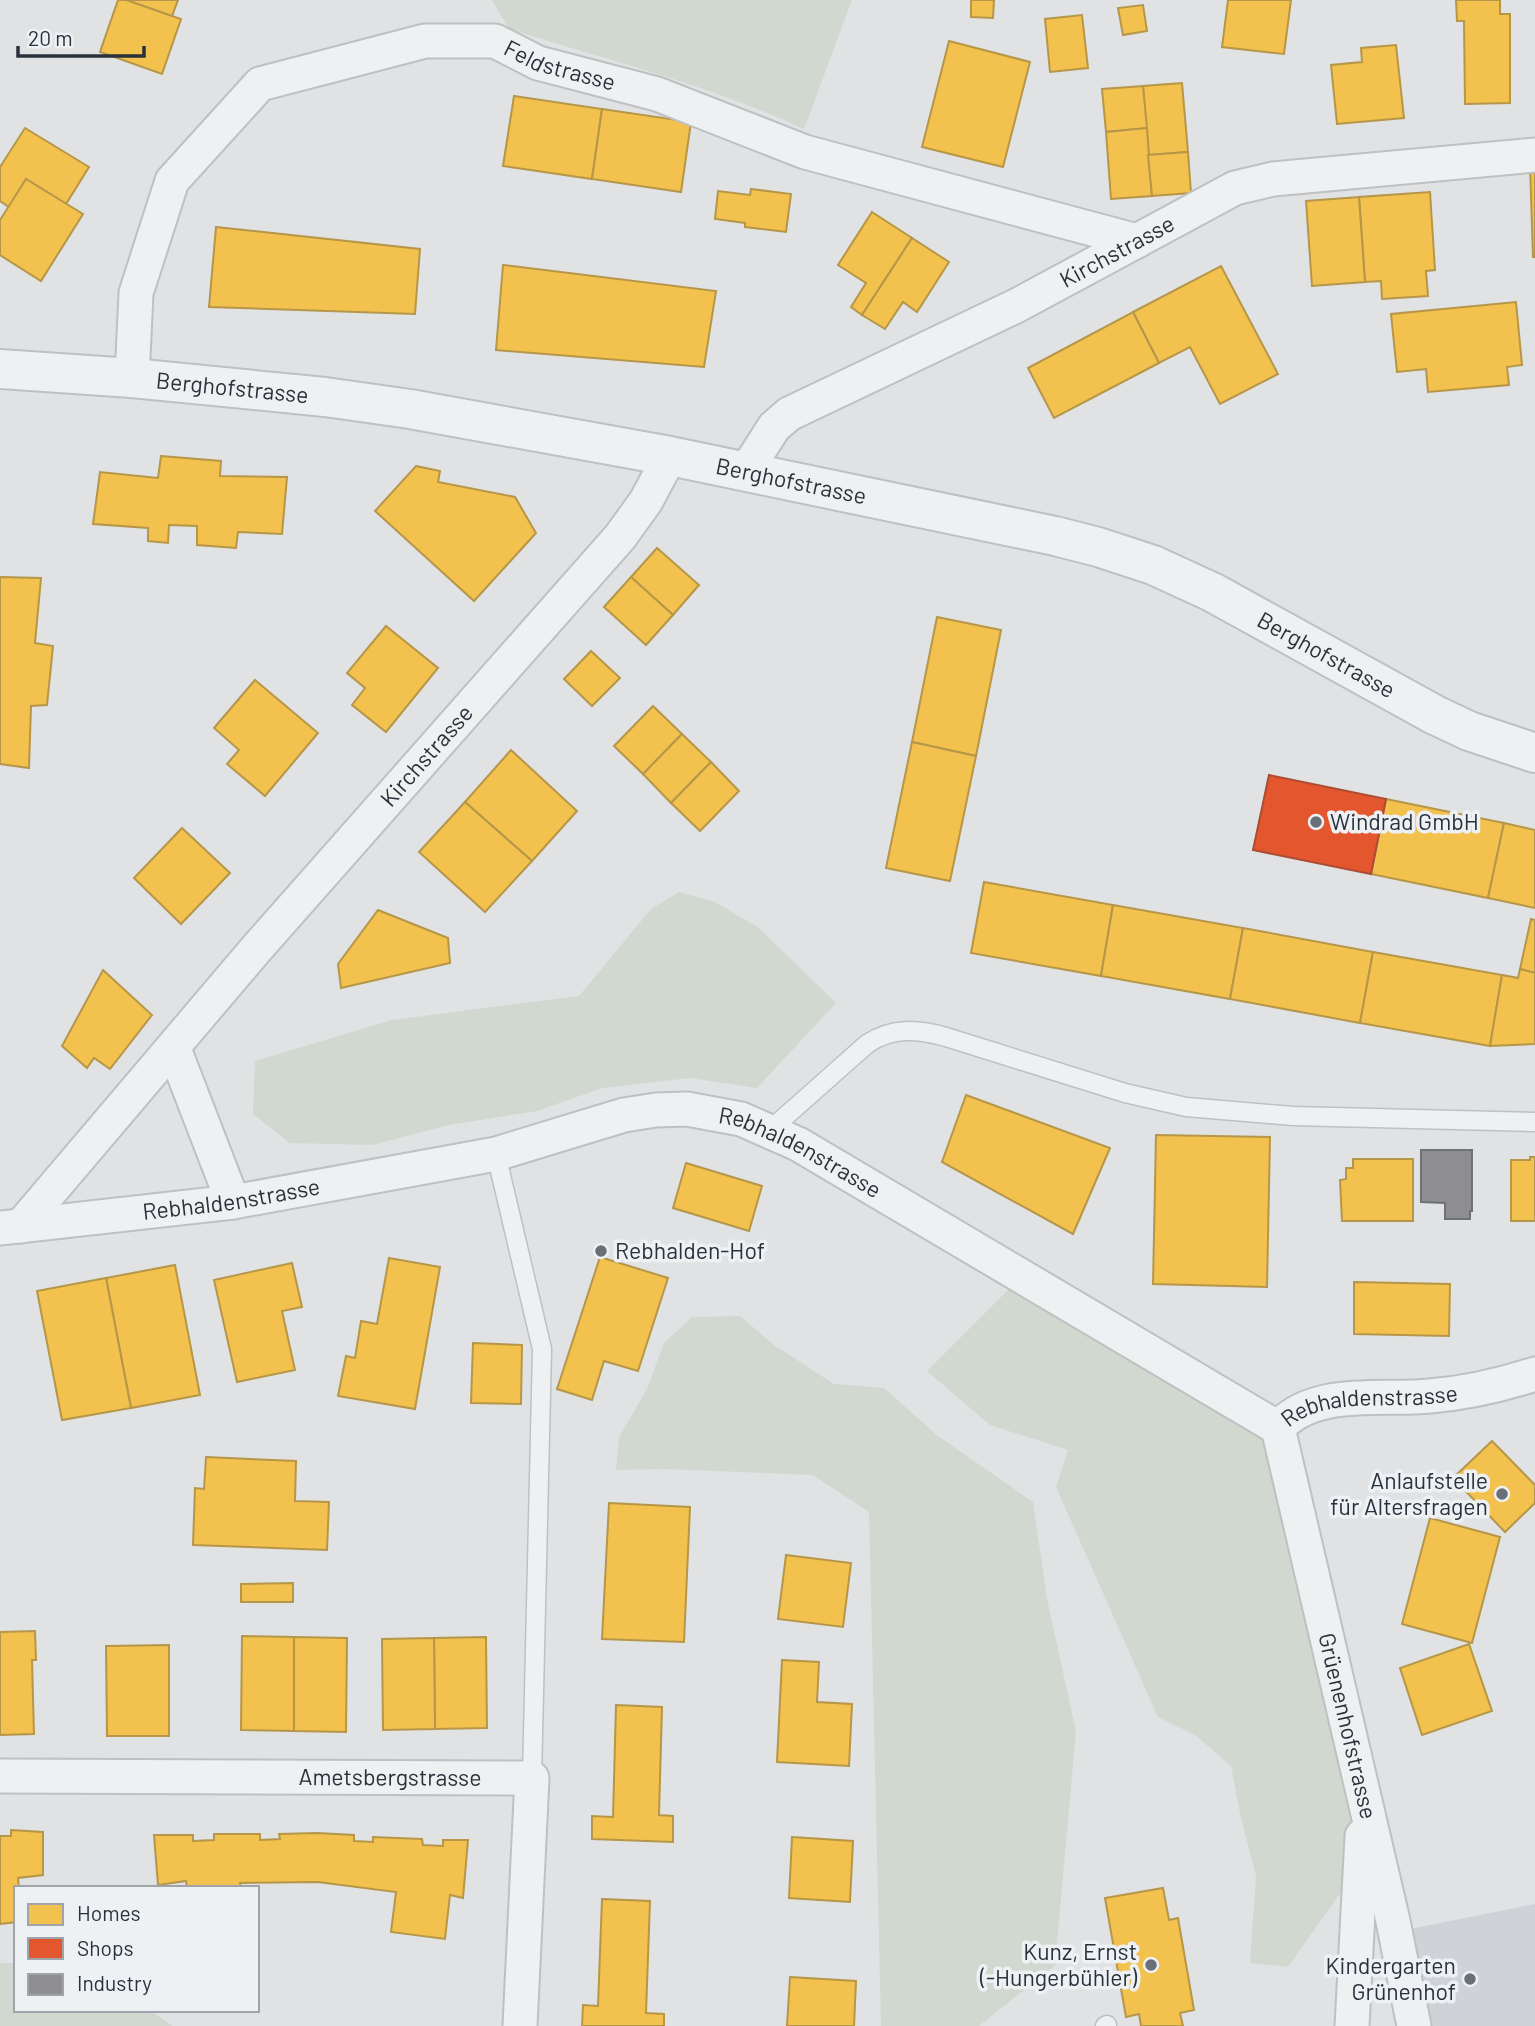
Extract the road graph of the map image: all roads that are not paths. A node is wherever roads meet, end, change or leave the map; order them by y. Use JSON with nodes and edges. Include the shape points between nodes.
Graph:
{"nodes":[{"id":1,"x":1535,"y":155,"type":"edge"},
{"id":2,"x":1137,"y":241,"type":"junction"},
{"id":3,"x":0,"y":369,"type":"edge"},
{"id":4,"x":132,"y":379,"type":"junction"},
{"id":5,"x":670,"y":456,"type":"junction"},
{"id":6,"x":746,"y":471,"type":"junction"},
{"id":7,"x":1535,"y":753,"type":"edge"},
{"id":8,"x":174,"y":1049,"type":"junction"},
{"id":9,"x":1535,"y":1122,"type":"edge"},
{"id":10,"x":770,"y":1130,"type":"junction"},
{"id":11,"x":496,"y":1154,"type":"junction"},
{"id":12,"x":233,"y":1202,"type":"junction"},
{"id":13,"x":11,"y":1227,"type":"edge"},
{"id":14,"x":1535,"y":1374,"type":"edge"},
{"id":15,"x":1278,"y":1427,"type":"junction"},
{"id":16,"x":0,"y":1776,"type":"edge"},
{"id":17,"x":532,"y":1779,"type":"junction"},
{"id":18,"x":1364,"y":1797,"type":"junction"},
{"id":19,"x":520,"y":2026,"type":"edge"},
{"id":20,"x":1352,"y":2026,"type":"edge"},
{"id":21,"x":1414,"y":2026,"type":"edge"}],
"edges":[{"from":1,"to":2,"type":"street","name":"Kirchstrasse","via":[[1254,183],[1235,188]]},
{"from":2,"to":4,"type":"street","name":"Feldstrasse","via":[[805,152],[657,94],[538,63],[495,41],[425,41],[260,84],[172,181],[136,293]]},
{"from":2,"to":6,"type":"street","name":"Kirchstrasse","via":[[1016,306],[789,414],[774,427]]},
{"from":3,"to":4,"type":"street","name":"Berghofstrasse"},
{"from":4,"to":5,"type":"street","name":"Berghofstrasse","via":[[410,409]]},
{"from":5,"to":6,"type":"street","name":"Berghofstrasse"},
{"from":5,"to":8,"type":"street","name":"Kirchstrasse","via":[[620,537],[257,948]]},
{"from":6,"to":7,"type":"street","name":"Berghofstrasse","via":[[1049,534],[1153,565],[1241,607],[1435,715]]},
{"from":8,"to":12,"type":"street"},
{"from":8,"to":13,"type":"street","name":"Kirchstrasse"},
{"from":9,"to":10,"type":"lane","via":[[1293,1116],[1186,1107],[1125,1093],[930,1032],[904,1030],[867,1044]]},
{"from":10,"to":11,"type":"street","name":"Rebhaldenstrasse","via":[[718,1114],[656,1110],[624,1115]]},
{"from":10,"to":15,"type":"street","name":"Rebhaldenstrasse"},
{"from":11,"to":12,"type":"street","name":"Rebhaldenstrasse"},
{"from":11,"to":17,"type":"lane","via":[[542,1349]]},
{"from":12,"to":13,"type":"street","name":"Rebhaldenstrasse"},
{"from":14,"to":15,"type":"street","name":"Rebhaldenstrasse","via":[[1432,1396],[1318,1402],[1293,1413]]},
{"from":15,"to":18,"type":"street","name":"Grüenenhofstrasse"},
{"from":16,"to":17,"type":"street","name":"Ametsbergstrasse"},
{"from":17,"to":19,"type":"street"},
{"from":18,"to":20,"type":"street"},
{"from":18,"to":21,"type":"street","name":"Grüenenhofstrasse"}]}
